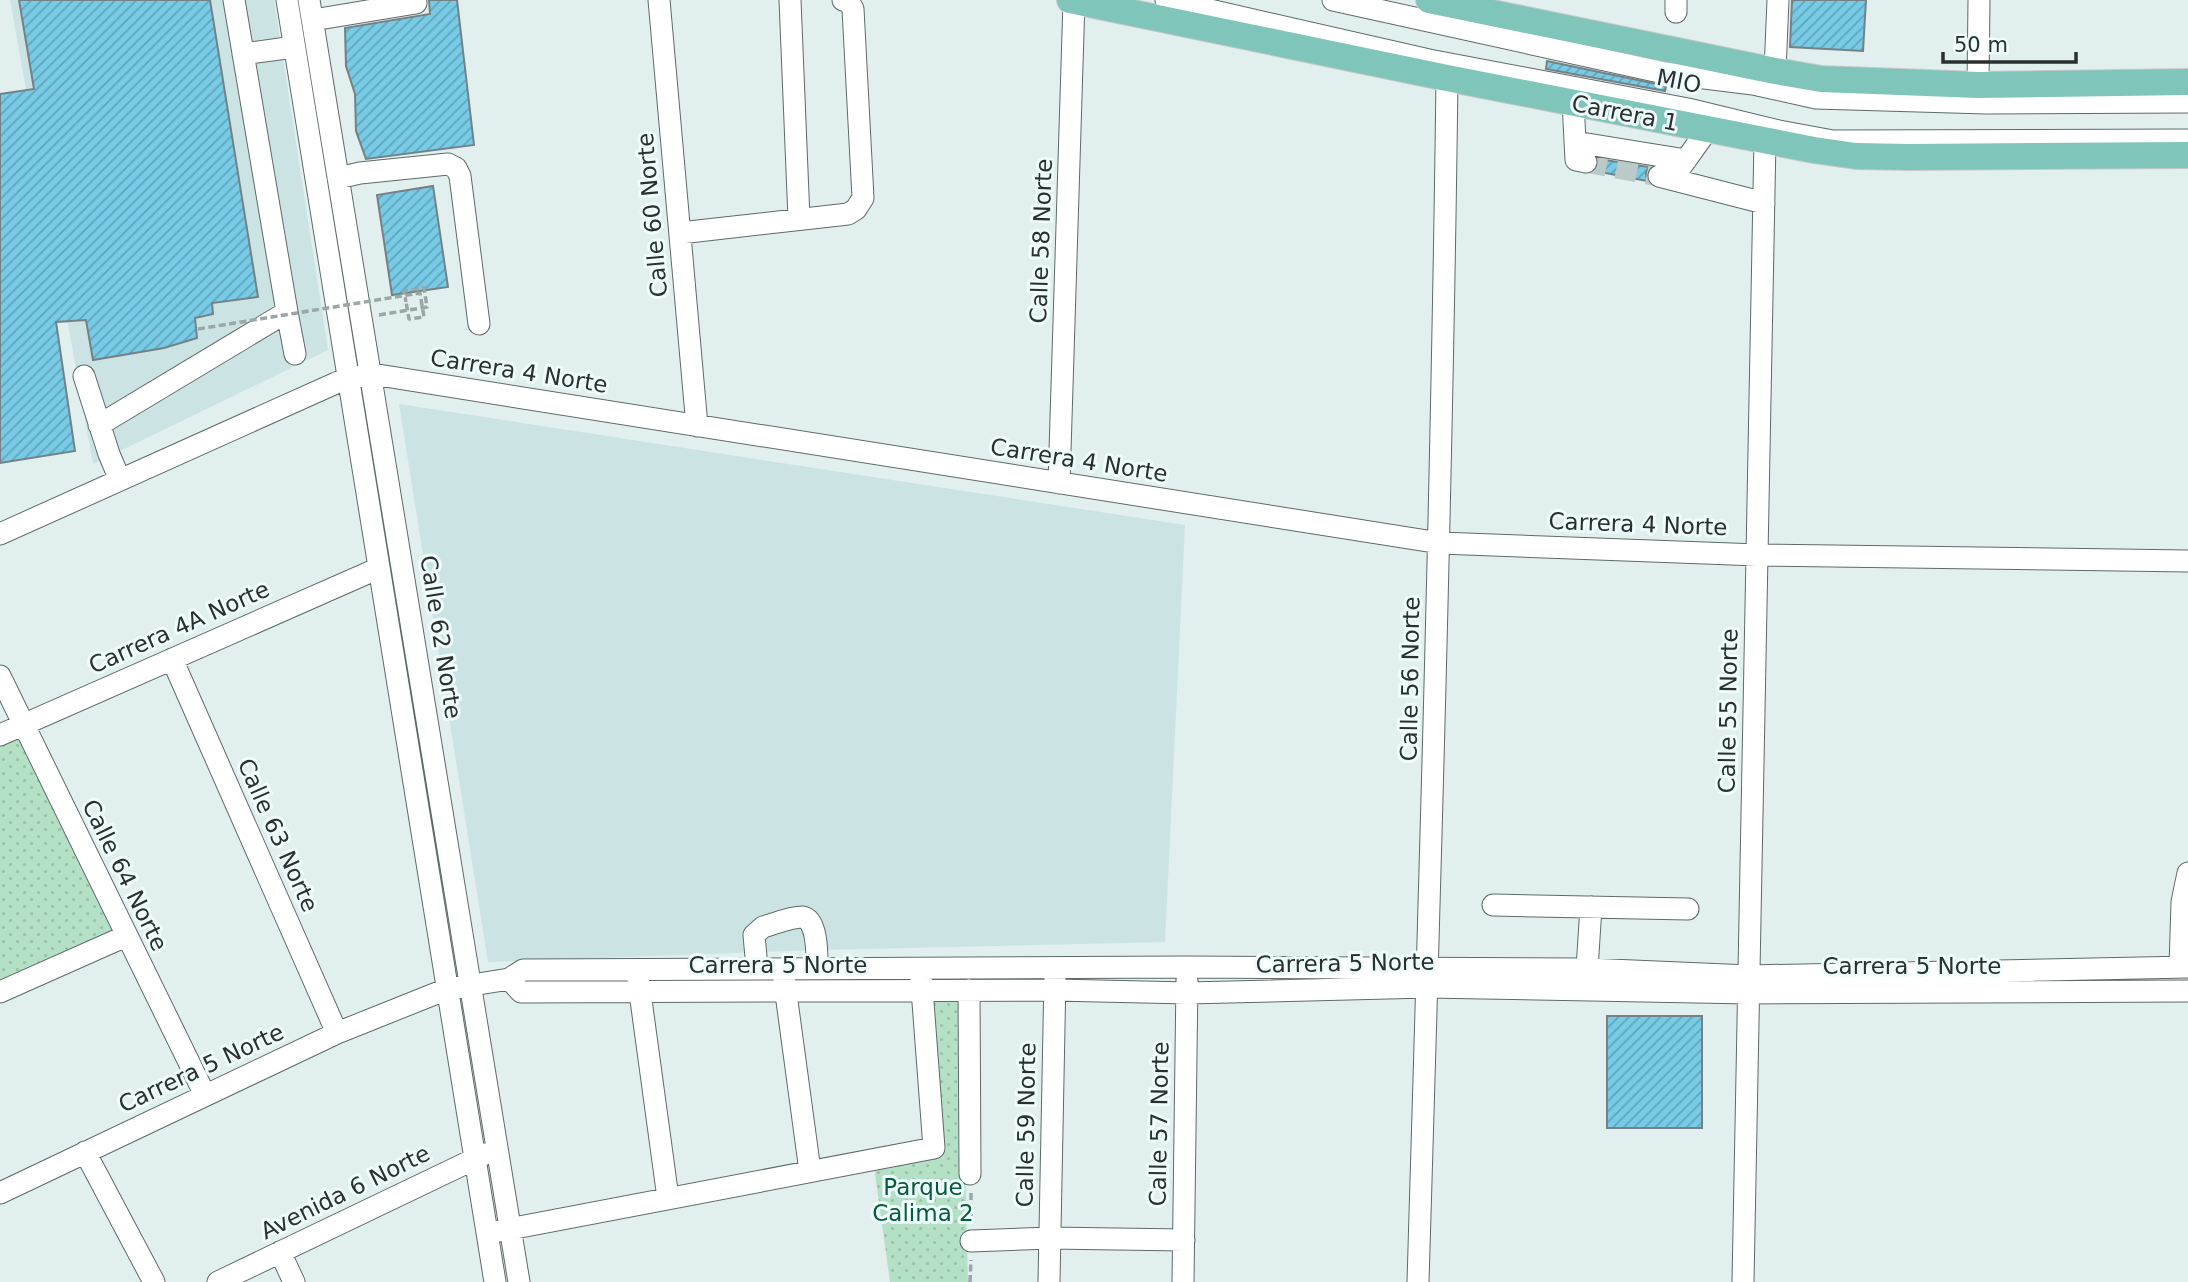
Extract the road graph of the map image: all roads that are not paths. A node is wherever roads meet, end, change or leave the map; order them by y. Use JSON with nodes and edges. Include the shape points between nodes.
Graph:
{"nodes":[{"id":1,"x":234,"y":0,"type":"edge"},
{"id":2,"x":287,"y":0,"type":"edge"},
{"id":3,"x":659,"y":0,"type":"edge"},
{"id":4,"x":790,"y":0,"type":"edge"},
{"id":5,"x":843,"y":0,"type":"edge"},
{"id":6,"x":1072,"y":0,"type":"edge"},
{"id":7,"x":1166,"y":0,"type":"edge"},
{"id":8,"x":1333,"y":0,"type":"edge"},
{"id":9,"x":1430,"y":0,"type":"edge"},
{"id":10,"x":1779,"y":0,"type":"edge"},
{"id":11,"x":1979,"y":0,"type":"edge"},
{"id":12,"x":416,"y":3,"type":"dead end"},
{"id":13,"x":1472,"y":4,"type":"edge"},
{"id":14,"x":311,"y":10,"type":"edge"},
{"id":15,"x":294,"y":47,"type":"junction"},
{"id":16,"x":243,"y":54,"type":"junction"},
{"id":17,"x":1775,"y":71,"type":"junction"},
{"id":18,"x":1447,"y":78,"type":"junction"},
{"id":19,"x":2188,"y":82,"type":"edge"},
{"id":20,"x":1978,"y":85,"type":"junction"},
{"id":21,"x":1573,"y":102,"type":"junction"},
{"id":22,"x":2188,"y":102,"type":"edge"},
{"id":23,"x":1708,"y":129,"type":"junction"},
{"id":24,"x":1765,"y":140,"type":"junction"},
{"id":25,"x":2188,"y":140,"type":"edge"},
{"id":26,"x":1575,"y":142,"type":"junction"},
{"id":27,"x":2188,"y":155,"type":"edge"},
{"id":28,"x":1686,"y":160,"type":"junction"},
{"id":29,"x":1586,"y":162,"type":"dead end"},
{"id":30,"x":338,"y":178,"type":"junction"},
{"id":31,"x":1764,"y":203,"type":"junction"},
{"id":32,"x":799,"y":219,"type":"junction"},
{"id":33,"x":681,"y":233,"type":"junction"},
{"id":34,"x":288,"y":312,"type":"junction"},
{"id":35,"x":478,"y":324,"type":"dead end"},
{"id":36,"x":295,"y":354,"type":"dead end"},
{"id":37,"x":372,"y":374,"type":"junction"},
{"id":38,"x":85,"y":376,"type":"dead end"},
{"id":39,"x":348,"y":378,"type":"junction"},
{"id":40,"x":99,"y":425,"type":"junction"},
{"id":41,"x":697,"y":426,"type":"junction"},
{"id":42,"x":120,"y":480,"type":"junction"},
{"id":43,"x":1059,"y":483,"type":"junction"},
{"id":44,"x":0,"y":534,"type":"edge"},
{"id":45,"x":1440,"y":543,"type":"junction"},
{"id":46,"x":1758,"y":555,"type":"junction"},
{"id":47,"x":2188,"y":561,"type":"edge"},
{"id":48,"x":379,"y":568,"type":"junction"},
{"id":49,"x":172,"y":659,"type":"junction"},
{"id":50,"x":0,"y":677,"type":"edge"},
{"id":51,"x":23,"y":725,"type":"junction"},
{"id":52,"x":0,"y":735,"type":"edge"},
{"id":53,"x":2188,"y":873,"type":"edge"},
{"id":54,"x":1493,"y":905,"type":"dead end"},
{"id":55,"x":1591,"y":907,"type":"junction"},
{"id":56,"x":1688,"y":909,"type":"dead end"},
{"id":57,"x":126,"y":936,"type":"junction"},
{"id":58,"x":1186,"y":967,"type":"junction"},
{"id":59,"x":2184,"y":967,"type":"edge"},
{"id":60,"x":637,"y":968,"type":"junction"},
{"id":61,"x":757,"y":968,"type":"junction"},
{"id":62,"x":784,"y":968,"type":"junction"},
{"id":63,"x":817,"y":968,"type":"junction"},
{"id":64,"x":921,"y":968,"type":"junction"},
{"id":65,"x":1587,"y":969,"type":"junction"},
{"id":66,"x":1428,"y":978,"type":"junction"},
{"id":67,"x":509,"y":979,"type":"junction"},
{"id":68,"x":1055,"y":979,"type":"junction"},
{"id":69,"x":470,"y":984,"type":"junction"},
{"id":70,"x":1749,"y":984,"type":"junction"},
{"id":71,"x":447,"y":989,"type":"junction"},
{"id":72,"x":922,"y":990,"type":"junction"},
{"id":73,"x":969,"y":990,"type":"junction"},
{"id":74,"x":784,"y":991,"type":"junction"},
{"id":75,"x":2188,"y":991,"type":"edge"},
{"id":76,"x":0,"y":992,"type":"edge"},
{"id":77,"x":640,"y":992,"type":"junction"},
{"id":78,"x":1188,"y":993,"type":"junction"},
{"id":79,"x":337,"y":1033,"type":"junction"},
{"id":80,"x":205,"y":1095,"type":"junction"},
{"id":81,"x":496,"y":1148,"type":"junction"},
{"id":82,"x":85,"y":1152,"type":"junction"},
{"id":83,"x":474,"y":1159,"type":"junction"},
{"id":84,"x":810,"y":1171,"type":"junction"},
{"id":85,"x":970,"y":1174,"type":"dead end"},
{"id":86,"x":0,"y":1193,"type":"edge"},
{"id":87,"x":668,"y":1198,"type":"junction"},
{"id":88,"x":511,"y":1229,"type":"junction"},
{"id":89,"x":487,"y":1234,"type":"junction"},
{"id":90,"x":1050,"y":1238,"type":"junction"},
{"id":91,"x":1184,"y":1240,"type":"junction"},
{"id":92,"x":971,"y":1241,"type":"dead end"},
{"id":93,"x":280,"y":1252,"type":"junction"},
{"id":94,"x":154,"y":1282,"type":"edge"},
{"id":95,"x":218,"y":1282,"type":"edge"},
{"id":96,"x":294,"y":1282,"type":"edge"},
{"id":97,"x":495,"y":1282,"type":"edge"},
{"id":98,"x":519,"y":1282,"type":"edge"},
{"id":99,"x":1049,"y":1282,"type":"edge"},
{"id":100,"x":1183,"y":1282,"type":"edge"},
{"id":101,"x":1418,"y":1282,"type":"edge"},
{"id":102,"x":1743,"y":1282,"type":"edge"}],
"edges":[{"from":1,"to":16,"type":"street"},
{"from":2,"to":15,"type":"street"},
{"from":3,"to":33,"type":"street","name":"Calle 60 Norte"},
{"from":4,"to":32,"type":"street"},
{"from":5,"to":32,"type":"street","via":[[853,9],[863,198],[848,214]]},
{"from":6,"to":18,"type":"main road","name":"Carrera 1"},
{"from":6,"to":43,"type":"street","name":"Calle 58 Norte"},
{"from":7,"to":25,"type":"street","name":"MIO","via":[[1429,60],[1833,141]]},
{"from":8,"to":22,"type":"street","name":"MIO","via":[[1664,73],[1753,84],[1816,98]]},
{"from":9,"to":13,"type":"main road"},
{"from":10,"to":17,"type":"street"},
{"from":11,"to":20,"type":"street"},
{"from":12,"to":14,"type":"street"},
{"from":13,"to":17,"type":"main road"},
{"from":14,"to":30,"type":"street","name":"Calle 62 Norte"},
{"from":15,"to":16,"type":"street"},
{"from":15,"to":39,"type":"street"},
{"from":16,"to":34,"type":"street"},
{"from":17,"to":20,"type":"main road","via":[[1821,79]]},
{"from":18,"to":21,"type":"main road","name":"Carrera 1"},
{"from":18,"to":45,"type":"street","name":"Calle 56 Norte"},
{"from":19,"to":20,"type":"main road"},
{"from":21,"to":23,"type":"main road","name":"Carrera 1"},
{"from":21,"to":26,"type":"street"},
{"from":23,"to":24,"type":"main road","name":"Carrera 1"},
{"from":23,"to":28,"type":"street"},
{"from":24,"to":27,"type":"main road","name":"Carrera 1","via":[[1856,156]]},
{"from":24,"to":31,"type":"street","name":"Calle 55 Norte"},
{"from":26,"to":28,"type":"street"},
{"from":26,"to":29,"type":"street","via":[[1576,160]]},
{"from":28,"to":31,"type":"street","via":[[1666,177]]},
{"from":30,"to":35,"type":"street","via":[[448,164],[456,168]]},
{"from":30,"to":37,"type":"street","name":"Calle 62 Norte"},
{"from":31,"to":46,"type":"street","name":"Calle 55 Norte"},
{"from":32,"to":33,"type":"street"},
{"from":33,"to":41,"type":"street","name":"Calle 60 Norte"},
{"from":34,"to":36,"type":"street"},
{"from":34,"to":40,"type":"street"},
{"from":37,"to":39,"type":"street","name":"Carrera 4 Norte"},
{"from":37,"to":41,"type":"street","name":"Carrera 4 Norte"},
{"from":37,"to":69,"type":"street","name":"Calle 62 Norte"},
{"from":38,"to":40,"type":"street"},
{"from":39,"to":42,"type":"street","name":"Carrera 4 Norte"},
{"from":39,"to":48,"type":"street"},
{"from":40,"to":42,"type":"street"},
{"from":41,"to":43,"type":"street","name":"Carrera 4 Norte"},
{"from":42,"to":44,"type":"street","name":"Carrera 4 Norte"},
{"from":43,"to":45,"type":"street","name":"Carrera 4 Norte"},
{"from":45,"to":46,"type":"street","name":"Carrera 4 Norte"},
{"from":45,"to":66,"type":"street","name":"Calle 56 Norte"},
{"from":46,"to":47,"type":"street","name":"Carrera 4 Norte"},
{"from":46,"to":70,"type":"street","name":"Calle 55 Norte"},
{"from":48,"to":49,"type":"street","name":"Carrera 4A Norte"},
{"from":48,"to":71,"type":"street"},
{"from":49,"to":51,"type":"street","name":"Carrera 4A Norte"},
{"from":49,"to":79,"type":"street","name":"Calle 63 Norte"},
{"from":50,"to":51,"type":"street","name":"Calle 64 Norte"},
{"from":51,"to":52,"type":"street","name":"Carrera 4A Norte"},
{"from":51,"to":57,"type":"street","name":"Calle 64 Norte"},
{"from":53,"to":59,"type":"street","via":[[2182,902]]},
{"from":54,"to":55,"type":"street"},
{"from":55,"to":56,"type":"street"},
{"from":55,"to":65,"type":"street"},
{"from":57,"to":76,"type":"street"},
{"from":57,"to":80,"type":"street","name":"Calle 64 Norte"},
{"from":58,"to":66,"type":"street","name":"Carrera 5 Norte"},
{"from":58,"to":68,"type":"street","name":"Carrera 5 Norte"},
{"from":58,"to":78,"type":"street","name":"Calle 57 Norte"},
{"from":59,"to":70,"type":"street","name":"Carrera 5 Norte"},
{"from":60,"to":61,"type":"street","name":"Carrera 5 Norte"},
{"from":60,"to":67,"type":"street","name":"Carrera 5 Norte","via":[[523,970]]},
{"from":60,"to":77,"type":"street"},
{"from":61,"to":62,"type":"street","name":"Carrera 5 Norte"},
{"from":61,"to":63,"type":"street","via":[[757,930],[802,917],[812,925]]},
{"from":62,"to":63,"type":"street","name":"Carrera 5 Norte"},
{"from":62,"to":74,"type":"street"},
{"from":63,"to":64,"type":"street","name":"Carrera 5 Norte"},
{"from":64,"to":68,"type":"street","name":"Carrera 5 Norte"},
{"from":64,"to":72,"type":"street"},
{"from":65,"to":66,"type":"street","name":"Carrera 5 Norte"},
{"from":65,"to":70,"type":"street","name":"Carrera 5 Norte"},
{"from":66,"to":70,"type":"street","name":"Carrera 5 Norte"},
{"from":66,"to":78,"type":"street","name":"Carrera 5 Norte"},
{"from":66,"to":101,"type":"street","name":"Calle 56 Norte"},
{"from":67,"to":69,"type":"street","name":"Carrera 5 Norte"},
{"from":67,"to":77,"type":"street","name":"Carrera 5 Norte","via":[[521,992]]},
{"from":68,"to":73,"type":"street","name":"Carrera 5 Norte"},
{"from":68,"to":78,"type":"street","name":"Carrera 5 Norte"},
{"from":68,"to":90,"type":"street","name":"Calle 59 Norte"},
{"from":69,"to":71,"type":"street","name":"Carrera 5 Norte"},
{"from":69,"to":81,"type":"street","name":"Calle 62 Norte"},
{"from":70,"to":75,"type":"street","name":"Carrera 5 Norte"},
{"from":70,"to":102,"type":"street","name":"Calle 55 Norte"},
{"from":71,"to":79,"type":"street","name":"Carrera 5 Norte"},
{"from":71,"to":83,"type":"street"},
{"from":72,"to":73,"type":"street","name":"Carrera 5 Norte"},
{"from":72,"to":74,"type":"street","name":"Carrera 5 Norte"},
{"from":72,"to":84,"type":"street","via":[[934,1148]]},
{"from":73,"to":85,"type":"street"},
{"from":74,"to":77,"type":"street","name":"Carrera 5 Norte"},
{"from":74,"to":84,"type":"street"},
{"from":77,"to":87,"type":"street"},
{"from":78,"to":91,"type":"street","name":"Calle 57 Norte"},
{"from":79,"to":80,"type":"street","name":"Carrera 5 Norte"},
{"from":80,"to":82,"type":"street","name":"Carrera 5 Norte"},
{"from":81,"to":83,"type":"street","name":"Avenida 6 Norte"},
{"from":81,"to":88,"type":"street","name":"Calle 62 Norte"},
{"from":82,"to":86,"type":"street","name":"Carrera 5 Norte"},
{"from":82,"to":94,"type":"street"},
{"from":83,"to":89,"type":"street"},
{"from":83,"to":93,"type":"street","name":"Avenida 6 Norte"},
{"from":84,"to":87,"type":"street"},
{"from":87,"to":88,"type":"street"},
{"from":88,"to":89,"type":"street"},
{"from":88,"to":98,"type":"street","name":"Calle 62 Norte"},
{"from":89,"to":97,"type":"street"},
{"from":90,"to":91,"type":"street"},
{"from":90,"to":92,"type":"street"},
{"from":90,"to":99,"type":"street","name":"Calle 59 Norte"},
{"from":91,"to":100,"type":"street","name":"Calle 57 Norte"},
{"from":93,"to":95,"type":"street","name":"Avenida 6 Norte"},
{"from":93,"to":96,"type":"street"}]}
